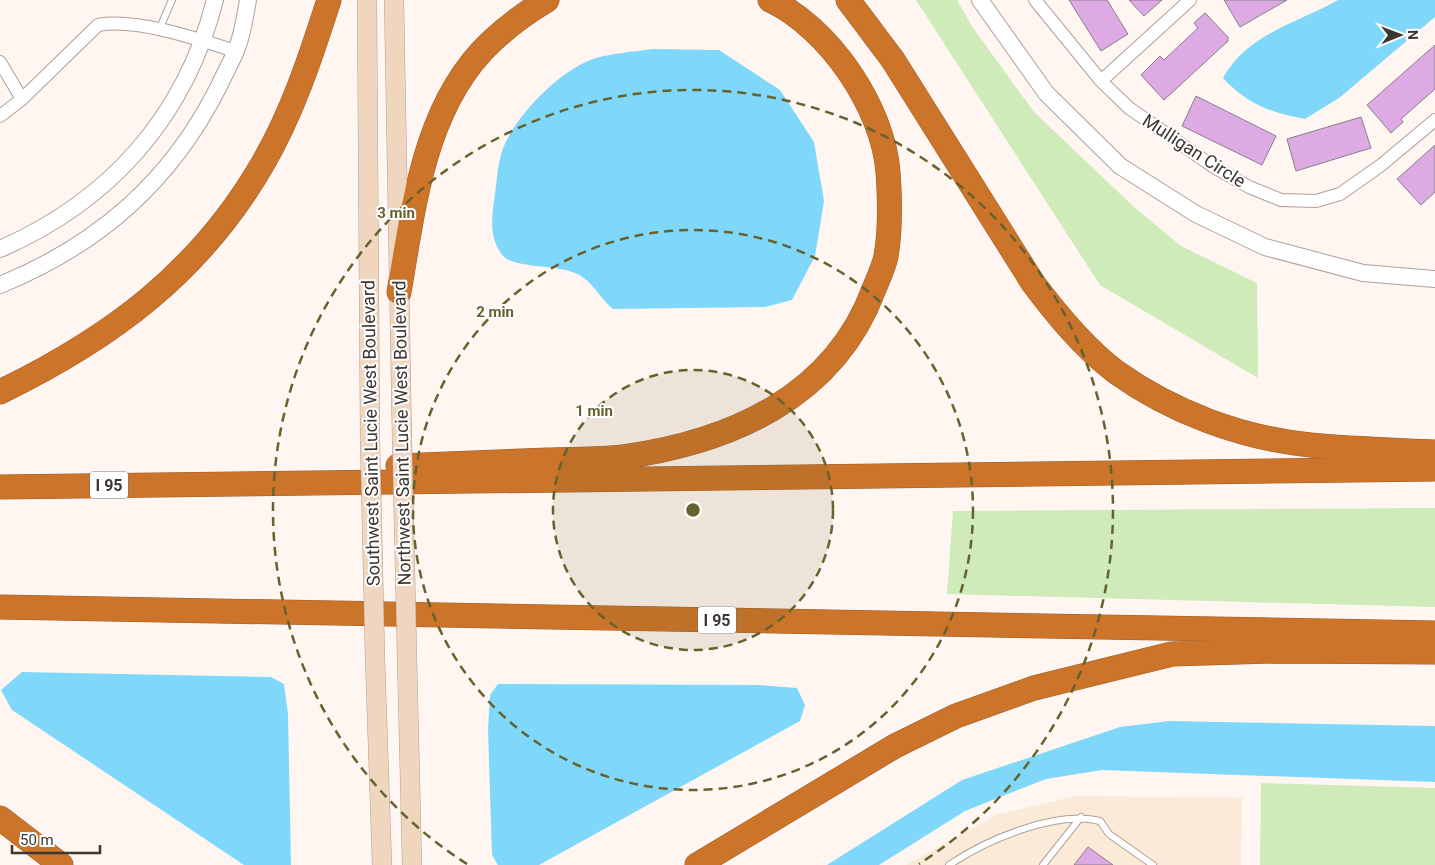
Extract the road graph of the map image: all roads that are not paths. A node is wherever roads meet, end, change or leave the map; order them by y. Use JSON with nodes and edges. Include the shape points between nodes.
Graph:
{"nodes":[{"id":1,"x":172,"y":0,"type":"edge"},
{"id":2,"x":215,"y":0,"type":"edge"},
{"id":3,"x":248,"y":0,"type":"edge"},
{"id":4,"x":329,"y":0,"type":"edge"},
{"id":5,"x":367,"y":0,"type":"edge"},
{"id":6,"x":394,"y":0,"type":"edge"},
{"id":7,"x":547,"y":0,"type":"edge"},
{"id":8,"x":770,"y":0,"type":"edge"},
{"id":9,"x":848,"y":0,"type":"edge"},
{"id":10,"x":980,"y":0,"type":"edge"},
{"id":11,"x":1035,"y":0,"type":"edge"},
{"id":12,"x":1190,"y":0,"type":"edge"},
{"id":13,"x":159,"y":30,"type":"junction"},
{"id":14,"x":202,"y":41,"type":"junction"},
{"id":15,"x":235,"y":51,"type":"junction"},
{"id":16,"x":0,"y":62,"type":"edge"},
{"id":17,"x":1101,"y":81,"type":"junction"},
{"id":18,"x":22,"y":99,"type":"junction"},
{"id":19,"x":0,"y":116,"type":"edge"},
{"id":20,"x":1435,"y":120,"type":"edge"},
{"id":21,"x":0,"y":249,"type":"edge"},
{"id":22,"x":1435,"y":279,"type":"edge"},
{"id":23,"x":0,"y":286,"type":"edge"},
{"id":24,"x":399,"y":292,"type":"junction"},
{"id":25,"x":0,"y":392,"type":"edge"},
{"id":26,"x":1435,"y":452,"type":"edge"},
{"id":27,"x":1435,"y":469,"type":"edge"},
{"id":28,"x":217,"y":484,"type":"junction"},
{"id":29,"x":0,"y":487,"type":"edge"},
{"id":30,"x":0,"y":607,"type":"edge"},
{"id":31,"x":1435,"y":634,"type":"edge"},
{"id":32,"x":1435,"y":652,"type":"edge"},
{"id":33,"x":1080,"y":817,"type":"junction"},
{"id":34,"x":0,"y":818,"type":"edge"},
{"id":35,"x":954,"y":864,"type":"edge"},
{"id":36,"x":61,"y":865,"type":"edge"},
{"id":37,"x":382,"y":865,"type":"edge"},
{"id":38,"x":412,"y":865,"type":"edge"},
{"id":39,"x":696,"y":865,"type":"edge"},
{"id":40,"x":1043,"y":865,"type":"edge"},
{"id":41,"x":1152,"y":865,"type":"edge"}],
"edges":[{"from":1,"to":13,"type":"lane"},
{"from":2,"to":14,"type":"street"},
{"from":3,"to":15,"type":"street"},
{"from":4,"to":25,"type":"highway","via":[[287,117],[262,165],[229,216],[187,266],[139,308],[94,341]]},
{"from":5,"to":37,"type":"main road","name":"Southwest Saint Lucie West Boulevard","bridge":true,"via":[[370,441]]},
{"from":6,"to":24,"type":"main road","name":"Northwest Saint Lucie West Boulevard"},
{"from":7,"to":24,"type":"highway","via":[[517,19],[491,42],[469,66],[445,104],[427,153]]},
{"from":8,"to":28,"type":"highway","via":[[813,30],[843,62],[872,111],[887,162],[891,210],[886,258],[868,307],[845,348],[813,382],[776,408],[725,431],[666,449],[622,457],[311,469]]},
{"from":9,"to":26,"type":"highway","via":[[893,60],[1033,283],[1086,345],[1116,371],[1167,402],[1217,424],[1266,438],[1309,445]]},
{"from":10,"to":22,"type":"street","via":[[1046,93],[1120,166],[1196,214],[1274,249],[1363,273]]},
{"from":11,"to":17,"type":"street","name":"Mulligan Circle"},
{"from":12,"to":17,"type":"street"},
{"from":13,"to":14,"type":"street"},
{"from":13,"to":18,"type":"street","via":[[110,22],[98,24]]},
{"from":14,"to":15,"type":"street"},
{"from":14,"to":21,"type":"street","via":[[167,113],[106,184],[70,212]]},
{"from":15,"to":23,"type":"street","via":[[186,144],[152,184],[120,215],[79,245],[39,270]]},
{"from":16,"to":18,"type":"street"},
{"from":17,"to":20,"type":"street","name":"Mulligan Circle","via":[[1129,108],[1214,167],[1281,200],[1316,201],[1340,194]]},
{"from":18,"to":19,"type":"street"},
{"from":24,"to":38,"type":"main road","name":"Northwest Saint Lucie West Boulevard","bridge":true},
{"from":27,"to":28,"type":"highway","number":"I 95"},
{"from":28,"to":29,"type":"highway","number":"I 95"},
{"from":30,"to":31,"type":"highway","number":"I 95"},
{"from":32,"to":39,"type":"highway","via":[[1172,654],[1034,688],[956,716],[895,746]]},
{"from":33,"to":35,"type":"lane","via":[[1021,829]]},
{"from":33,"to":40,"type":"lane"},
{"from":33,"to":41,"type":"lane","via":[[1100,821],[1108,834]]},
{"from":34,"to":36,"type":"highway"}]}
